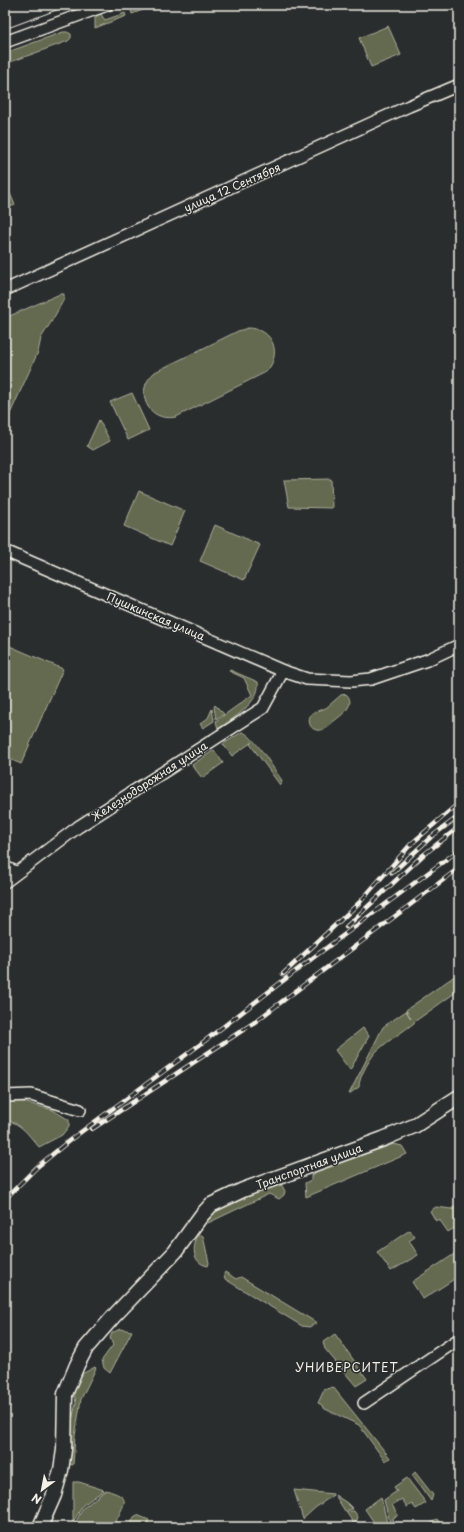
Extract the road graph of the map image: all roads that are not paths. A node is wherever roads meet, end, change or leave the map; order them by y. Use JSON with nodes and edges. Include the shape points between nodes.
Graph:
{"nodes":[{"id":1,"x":107,"y":5,"type":"edge"},
{"id":2,"x":5,"y":42,"type":"edge"},
{"id":3,"x":459,"y":85,"type":"edge"},
{"id":4,"x":5,"y":290,"type":"edge"},
{"id":5,"x":5,"y":551,"type":"edge"},
{"id":6,"x":459,"y":645,"type":"edge"},
{"id":7,"x":283,"y":671,"type":"junction"},
{"id":8,"x":5,"y":867,"type":"edge"},
{"id":9,"x":16,"y":872,"type":"junction"},
{"id":10,"x":5,"y":882,"type":"edge"},
{"id":11,"x":5,"y":1096,"type":"edge"},
{"id":12,"x":459,"y":1097,"type":"edge"},
{"id":13,"x":80,"y":1110,"type":"dead end"},
{"id":14,"x":459,"y":1339,"type":"edge"},
{"id":15,"x":364,"y":1403,"type":"dead end"},
{"id":16,"x":40,"y":1527,"type":"edge"}],
"edges":[{"from":1,"to":2,"type":"street"},
{"from":3,"to":4,"type":"street","name":"улица 12 Сентября"},
{"from":5,"to":7,"type":"street","name":"Пушкинская улица"},
{"from":6,"to":7,"type":"street","name":"Пушкинская улица","via":[[427,660],[371,679],[307,679]]},
{"from":7,"to":9,"type":"street","name":"Железнодорожная улица","via":[[262,708],[78,827]]},
{"from":8,"to":9,"type":"street"},
{"from":9,"to":10,"type":"street","name":"Железнодорожная улица"},
{"from":11,"to":13,"type":"street","via":[[31,1095]]},
{"from":12,"to":16,"type":"street","name":"Транспортная улица","via":[[414,1126],[243,1190],[211,1205],[175,1252],[86,1348],[65,1394],[61,1470],[54,1495]]},
{"from":14,"to":15,"type":"street"}]}
